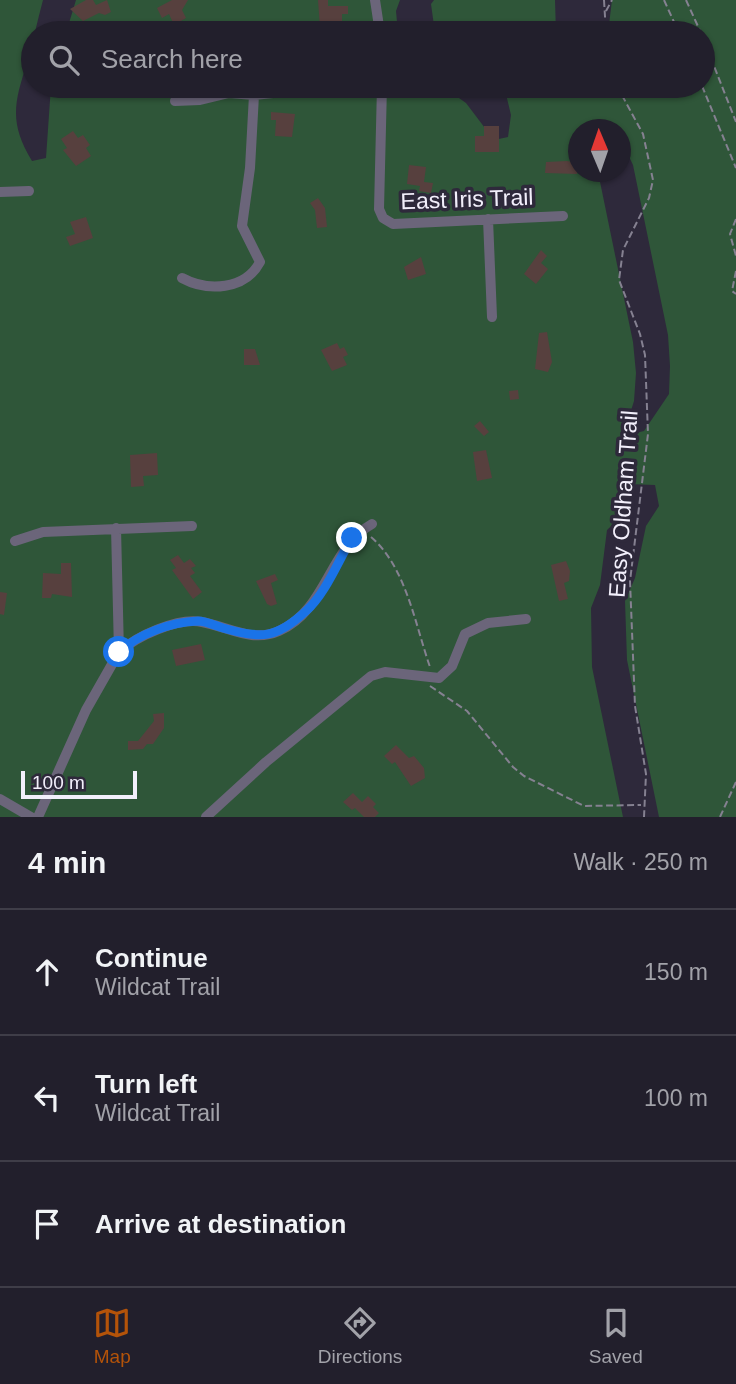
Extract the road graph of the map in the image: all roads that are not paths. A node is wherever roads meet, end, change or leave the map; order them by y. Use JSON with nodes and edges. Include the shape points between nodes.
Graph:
{"nodes":[{"id":1,"x":375,"y":0,"type":"edge"},
{"id":2,"x":378,"y":21,"type":"edge"},
{"id":3,"x":208,"y":98,"type":"edge"},
{"id":4,"x":254,"y":98,"type":"edge"},
{"id":5,"x":382,"y":98,"type":"edge"},
{"id":6,"x":176,"y":101,"type":"dead end"},
{"id":7,"x":29,"y":191,"type":"dead end"},
{"id":8,"x":0,"y":192,"type":"edge"},
{"id":9,"x":563,"y":216,"type":"dead end"},
{"id":10,"x":488,"y":219,"type":"junction"},
{"id":11,"x":182,"y":278,"type":"dead end"},
{"id":12,"x":492,"y":317,"type":"dead end"},
{"id":13,"x":192,"y":526,"type":"dead end"},
{"id":14,"x":367,"y":527,"type":"road end"},
{"id":15,"x":116,"y":528,"type":"junction"},
{"id":16,"x":15,"y":541,"type":"dead end"},
{"id":17,"x":526,"y":619,"type":"dead end"},
{"id":18,"x":119,"y":652,"type":"junction"},
{"id":19,"x":0,"y":799,"type":"edge"},
{"id":20,"x":31,"y":817,"type":"edge"},
{"id":21,"x":38,"y":817,"type":"edge"},
{"id":22,"x":206,"y":817,"type":"edge"}],
"edges":[{"from":1,"to":2,"type":"street"},
{"from":3,"to":6,"type":"street"},
{"from":4,"to":11,"type":"street","via":[[242,226],[260,262],[254,274],[236,284],[198,286]]},
{"from":5,"to":10,"type":"street","name":"East Iris Trail","via":[[379,209],[383,218],[393,224]]},
{"from":7,"to":8,"type":"street"},
{"from":9,"to":10,"type":"street","name":"East Iris Trail"},
{"from":10,"to":12,"type":"street"},
{"from":13,"to":15,"type":"street"},
{"from":14,"to":18,"type":"street","via":[[352,538],[317,599],[283,630],[252,636],[199,621],[134,639]]},
{"from":15,"to":16,"type":"street","via":[[43,532]]},
{"from":15,"to":18,"type":"street"},
{"from":17,"to":22,"type":"street","via":[[488,623],[465,634],[446,674],[434,678],[385,672],[357,685]]},
{"from":18,"to":21,"type":"street","via":[[86,710]]},
{"from":19,"to":20,"type":"street"}]}
